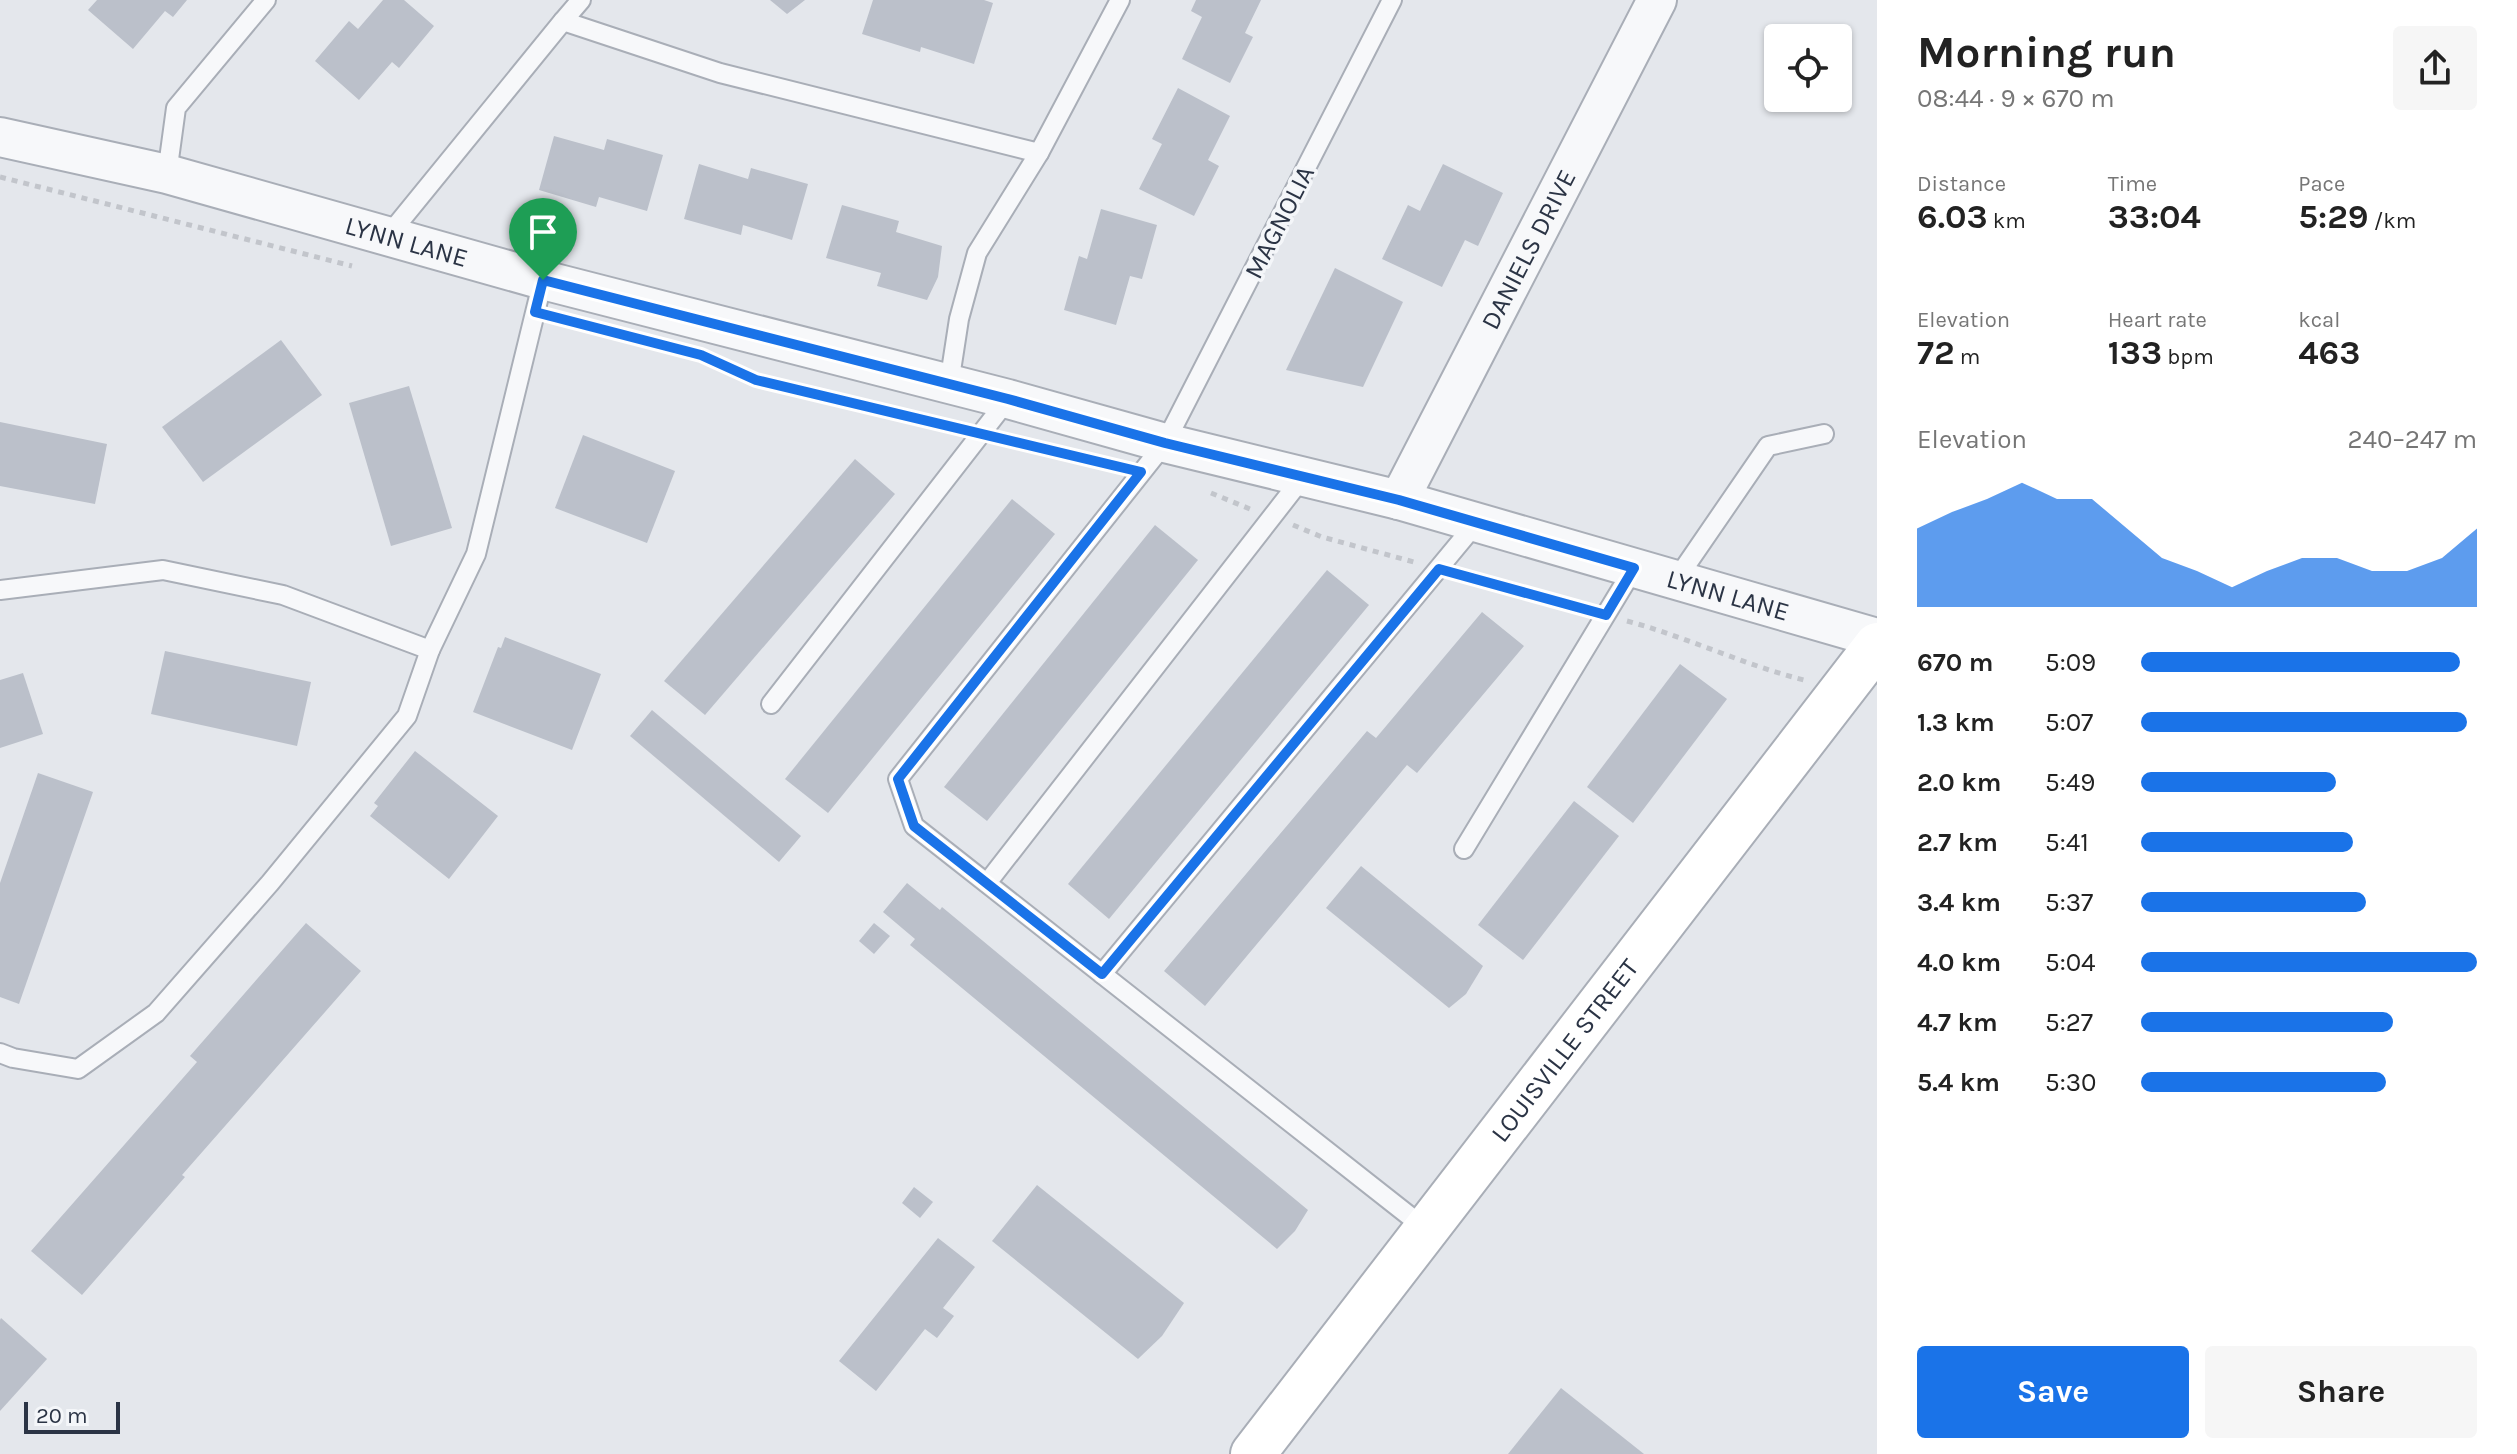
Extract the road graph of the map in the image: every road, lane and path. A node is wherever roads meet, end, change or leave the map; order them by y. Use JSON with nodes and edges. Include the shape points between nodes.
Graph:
{"nodes":[{"id":1,"x":266,"y":0,"type":"edge"},
{"id":2,"x":581,"y":0,"type":"edge"},
{"id":3,"x":1120,"y":0,"type":"edge"},
{"id":4,"x":1392,"y":0,"type":"edge"},
{"id":5,"x":1657,"y":0,"type":"edge"},
{"id":6,"x":563,"y":21,"type":"junction"},
{"id":7,"x":0,"y":137,"type":"edge"},
{"id":8,"x":1039,"y":153,"type":"junction"},
{"id":9,"x":167,"y":174,"type":"junction"},
{"id":10,"x":0,"y":177,"type":"edge"},
{"id":11,"x":387,"y":237,"type":"junction"},
{"id":12,"x":367,"y":270,"type":"dead end"},
{"id":13,"x":543,"y":280,"type":"junction"},
{"id":14,"x":715,"y":361,"type":"dead end"},
{"id":15,"x":949,"y":384,"type":"junction"},
{"id":16,"x":1008,"y":399,"type":"junction"},
{"id":17,"x":981,"y":434,"type":"junction"},
{"id":18,"x":1824,"y":434,"type":"dead end"},
{"id":19,"x":1165,"y":443,"type":"junction"},
{"id":20,"x":1068,"y":455,"type":"dead end"},
{"id":21,"x":1303,"y":477,"type":"junction"},
{"id":22,"x":1202,"y":490,"type":"dead end"},
{"id":23,"x":1399,"y":500,"type":"junction"},
{"id":24,"x":1272,"y":517,"type":"junction"},
{"id":25,"x":1477,"y":522,"type":"junction"},
{"id":26,"x":1634,"y":568,"type":"junction"},
{"id":27,"x":1439,"y":569,"type":"junction"},
{"id":28,"x":1676,"y":580,"type":"junction"},
{"id":29,"x":0,"y":590,"type":"edge"},
{"id":30,"x":1606,"y":615,"type":"junction"},
{"id":31,"x":1877,"y":638,"type":"edge"},
{"id":32,"x":1877,"y":645,"type":"edge"},
{"id":33,"x":430,"y":650,"type":"junction"},
{"id":34,"x":1843,"y":689,"type":"junction"},
{"id":35,"x":771,"y":704,"type":"dead end"},
{"id":36,"x":1464,"y":849,"type":"dead end"},
{"id":37,"x":987,"y":883,"type":"junction"},
{"id":38,"x":1102,"y":974,"type":"junction"},
{"id":39,"x":0,"y":1053,"type":"edge"},
{"id":40,"x":1426,"y":1229,"type":"junction"},
{"id":41,"x":1253,"y":1454,"type":"edge"}],
"edges":[{"from":1,"to":9,"type":"lane","via":[[176,108]]},
{"from":2,"to":6,"type":"lane"},
{"from":3,"to":8,"type":"lane"},
{"from":4,"to":19,"type":"lane","name":"MAGNOLIA"},
{"from":5,"to":23,"type":"street","name":"DANIELS DRIVE"},
{"from":6,"to":8,"type":"lane","via":[[720,73]]},
{"from":6,"to":11,"type":"lane"},
{"from":7,"to":9,"type":"street","name":"LYNN LANE"},
{"from":8,"to":15,"type":"lane","via":[[977,253]]},
{"from":9,"to":11,"type":"street","name":"LYNN LANE"},
{"from":10,"to":12,"type":"path"},
{"from":11,"to":13,"type":"street","name":"LYNN LANE"},
{"from":13,"to":15,"type":"street","name":"LYNN LANE"},
{"from":13,"to":33,"type":"lane","via":[[476,554]]},
{"from":14,"to":17,"type":"path","via":[[756,380]]},
{"from":15,"to":16,"type":"street","name":"LYNN LANE"},
{"from":16,"to":17,"type":"lane"},
{"from":16,"to":19,"type":"street","name":"LYNN LANE"},
{"from":17,"to":20,"type":"path"},
{"from":17,"to":35,"type":"lane"},
{"from":18,"to":28,"type":"lane","via":[[1768,446]]},
{"from":19,"to":21,"type":"street","name":"LYNN LANE"},
{"from":19,"to":37,"type":"lane","name":"MAGNOLIA","via":[[898,779],[914,826]]},
{"from":21,"to":23,"type":"street","name":"LYNN LANE"},
{"from":21,"to":24,"type":"lane"},
{"from":22,"to":24,"type":"path"},
{"from":23,"to":25,"type":"street","name":"LYNN LANE"},
{"from":24,"to":27,"type":"path","via":[[1322,537]]},
{"from":24,"to":37,"type":"lane"},
{"from":25,"to":26,"type":"street","name":"LYNN LANE"},
{"from":25,"to":27,"type":"lane"},
{"from":26,"to":28,"type":"street","name":"LYNN LANE"},
{"from":26,"to":30,"type":"lane"},
{"from":27,"to":30,"type":"path"},
{"from":27,"to":38,"type":"lane"},
{"from":28,"to":31,"type":"street","name":"LYNN LANE"},
{"from":29,"to":33,"type":"lane","via":[[163,570],[283,595]]},
{"from":30,"to":34,"type":"path","via":[[1780,674]]},
{"from":30,"to":36,"type":"lane"},
{"from":32,"to":34,"type":"main road","name":"LOUISVILLE STREET"},
{"from":33,"to":39,"type":"lane","via":[[407,716],[156,1013],[78,1069]]},
{"from":34,"to":40,"type":"main road","name":"LOUISVILLE STREET"},
{"from":37,"to":38,"type":"lane"},
{"from":38,"to":40,"type":"lane"},
{"from":40,"to":41,"type":"main road","name":"LOUISVILLE STREET"}]}
